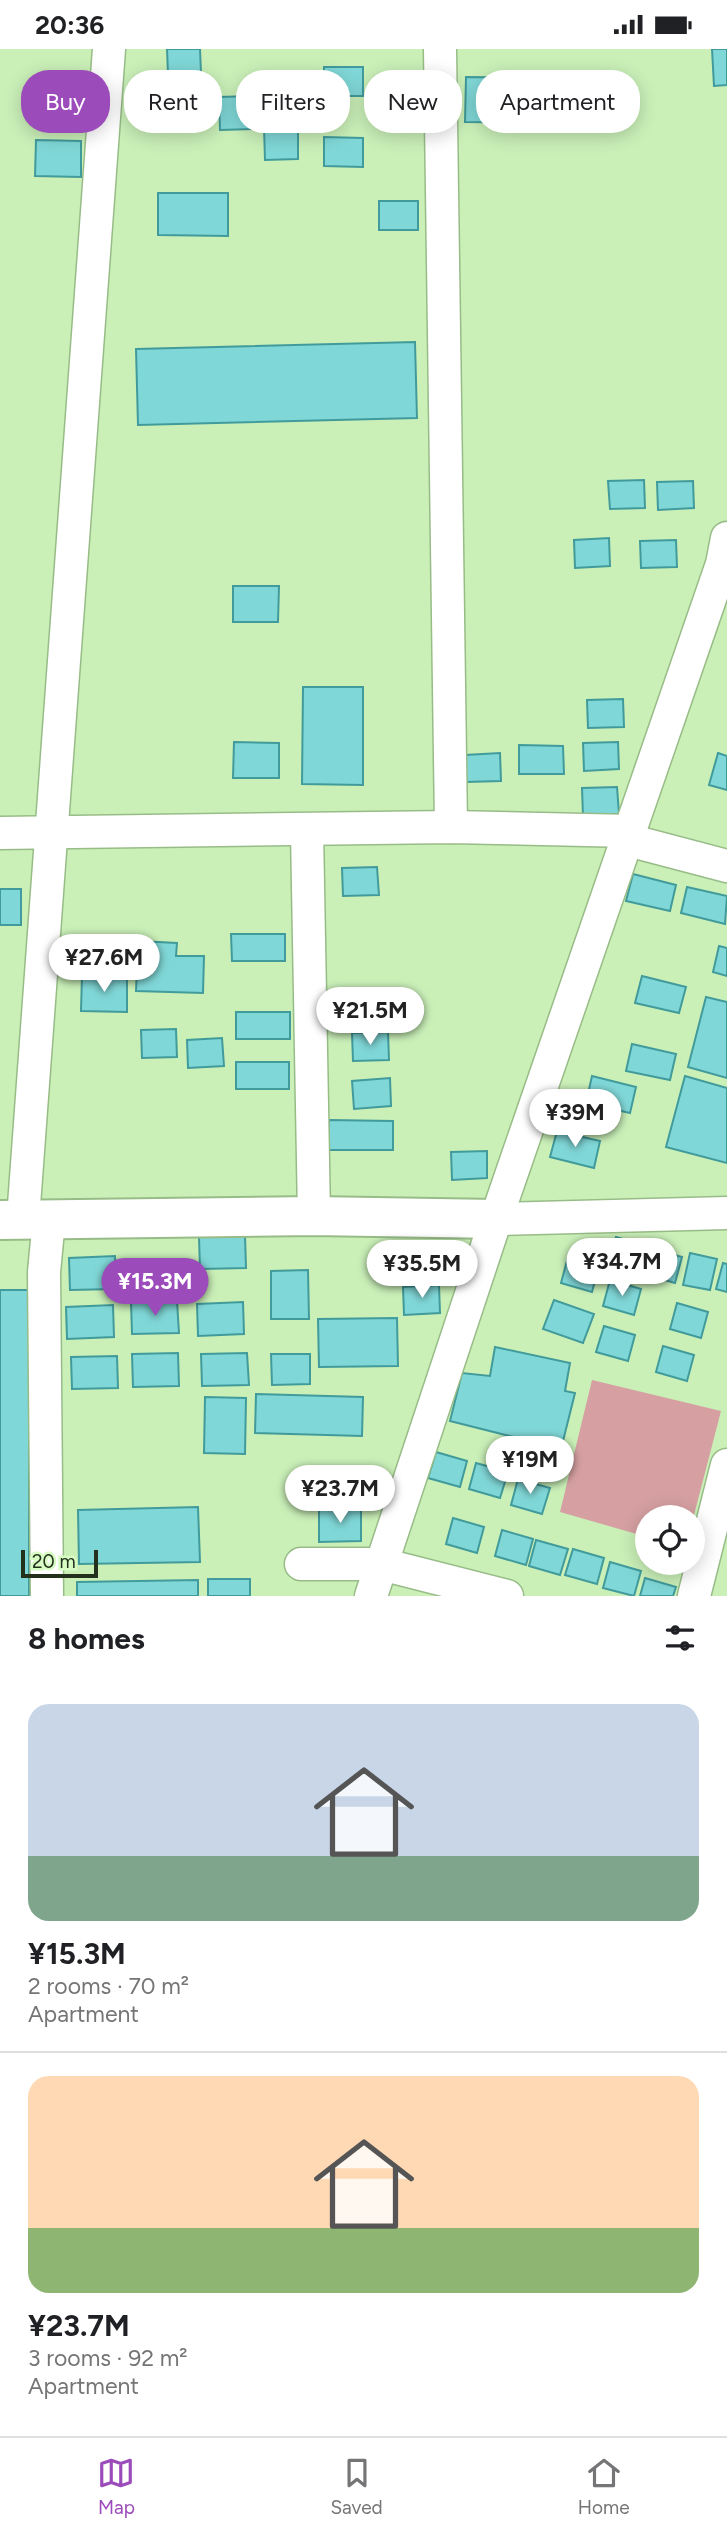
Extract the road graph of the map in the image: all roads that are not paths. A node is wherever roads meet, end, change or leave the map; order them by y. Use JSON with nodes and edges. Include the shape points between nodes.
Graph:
{"nodes":[{"id":1,"x":109,"y":49,"type":"edge"},
{"id":2,"x":440,"y":49,"type":"edge"},
{"id":3,"x":725,"y":556,"type":"edge"},
{"id":4,"x":451,"y":827,"type":"junction"},
{"id":5,"x":307,"y":830,"type":"junction"},
{"id":6,"x":0,"y":833,"type":"edge"},
{"id":7,"x":52,"y":833,"type":"junction"},
{"id":8,"x":630,"y":836,"type":"junction"},
{"id":9,"x":727,"y":866,"type":"edge"},
{"id":10,"x":727,"y":1213,"type":"edge"},
{"id":11,"x":314,"y":1216,"type":"junction"},
{"id":12,"x":496,"y":1219,"type":"junction"},
{"id":13,"x":24,"y":1220,"type":"edge"},
{"id":14,"x":727,"y":1465,"type":"edge"},
{"id":15,"x":301,"y":1564,"type":"dead end"},
{"id":16,"x":381,"y":1564,"type":"junction"},
{"id":17,"x":47,"y":1596,"type":"edge"},
{"id":18,"x":371,"y":1596,"type":"edge"},
{"id":19,"x":507,"y":1596,"type":"edge"},
{"id":20,"x":694,"y":1596,"type":"edge"}],
"edges":[{"from":1,"to":7,"type":"street"},
{"from":2,"to":4,"type":"street"},
{"from":3,"to":8,"type":"street"},
{"from":4,"to":5,"type":"street"},
{"from":4,"to":8,"type":"street"},
{"from":5,"to":7,"type":"street"},
{"from":5,"to":11,"type":"street"},
{"from":6,"to":7,"type":"street"},
{"from":7,"to":13,"type":"street"},
{"from":8,"to":9,"type":"street"},
{"from":8,"to":12,"type":"street"},
{"from":10,"to":12,"type":"street"},
{"from":11,"to":12,"type":"street"},
{"from":11,"to":13,"type":"street"},
{"from":12,"to":16,"type":"street"},
{"from":13,"to":17,"type":"street","via":[[44,1272]]},
{"from":14,"to":20,"type":"street"},
{"from":15,"to":16,"type":"street"},
{"from":16,"to":18,"type":"street"},
{"from":16,"to":19,"type":"street"}]}
